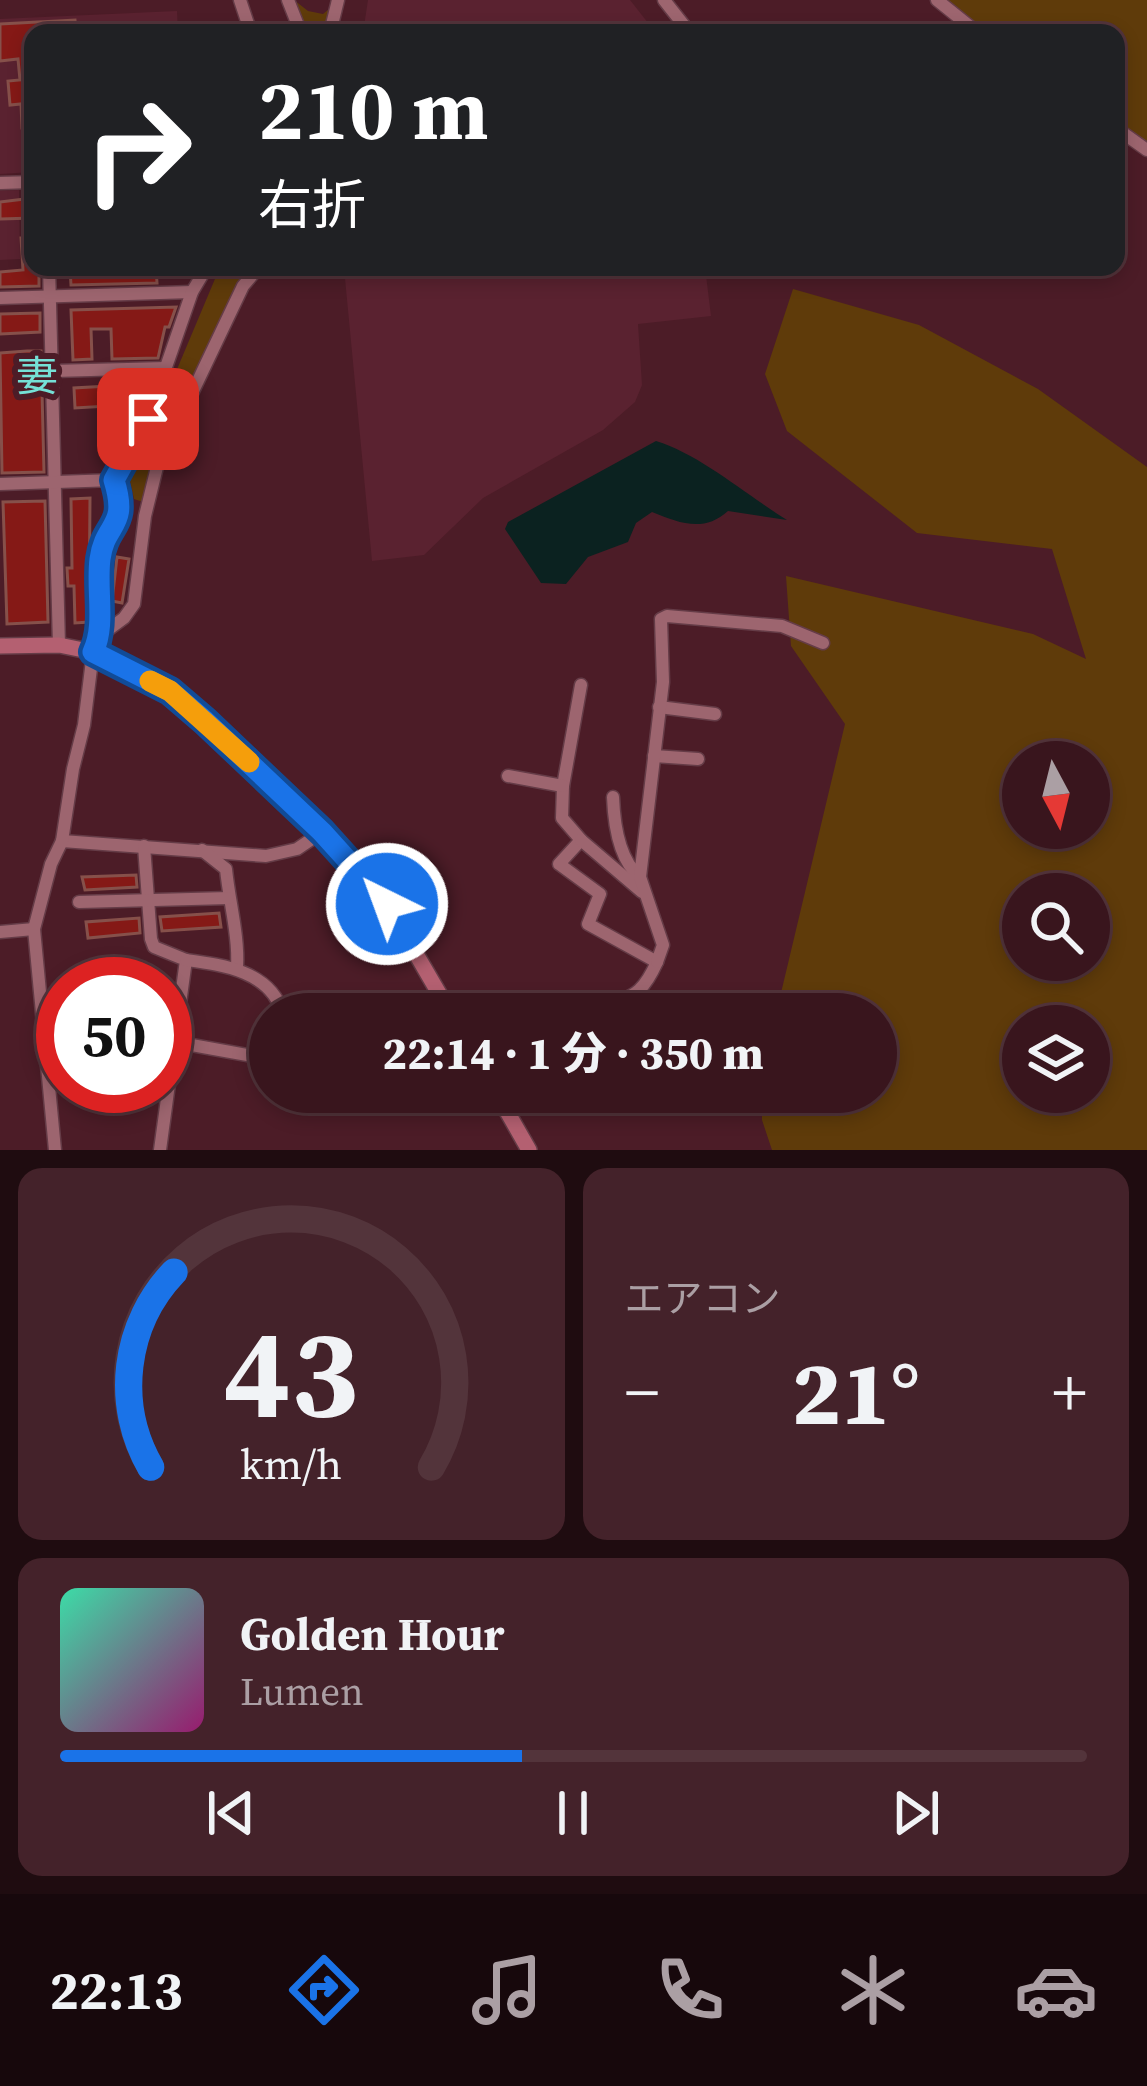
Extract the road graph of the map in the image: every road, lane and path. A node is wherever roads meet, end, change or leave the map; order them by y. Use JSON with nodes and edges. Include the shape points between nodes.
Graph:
{"nodes":[{"id":1,"x":664,"y":0,"type":"edge"},
{"id":2,"x":937,"y":0,"type":"edge"},
{"id":3,"x":683,"y":24,"type":"edge"},
{"id":4,"x":967,"y":24,"type":"edge"},
{"id":5,"x":49,"y":276,"type":"edge"},
{"id":6,"x":202,"y":276,"type":"edge"},
{"id":7,"x":251,"y":276,"type":"edge"},
{"id":8,"x":192,"y":292,"type":"junction"},
{"id":9,"x":49,"y":296,"type":"junction"},
{"id":10,"x":0,"y":298,"type":"edge"},
{"id":11,"x":165,"y":368,"type":"junction"},
{"id":12,"x":53,"y":371,"type":"junction"},
{"id":13,"x":114,"y":480,"type":"junction"},
{"id":14,"x":55,"y":483,"type":"junction"},
{"id":15,"x":0,"y":484,"type":"edge"},
{"id":16,"x":101,"y":635,"type":"junction"},
{"id":17,"x":823,"y":643,"type":"dead end"},
{"id":18,"x":59,"y":645,"type":"junction"},
{"id":19,"x":0,"y":646,"type":"edge"},
{"id":20,"x":93,"y":652,"type":"junction"},
{"id":21,"x":581,"y":685,"type":"dead end"},
{"id":22,"x":659,"y":707,"type":"junction"},
{"id":23,"x":715,"y":714,"type":"dead end"},
{"id":24,"x":654,"y":756,"type":"junction"},
{"id":25,"x":698,"y":759,"type":"dead end"},
{"id":26,"x":508,"y":776,"type":"dead end"},
{"id":27,"x":563,"y":786,"type":"junction"},
{"id":28,"x":613,"y":797,"type":"dead end"},
{"id":29,"x":322,"y":832,"type":"junction"},
{"id":30,"x":581,"y":840,"type":"junction"},
{"id":31,"x":62,"y":841,"type":"junction"},
{"id":32,"x":144,"y":846,"type":"junction"},
{"id":33,"x":202,"y":850,"type":"junction"},
{"id":34,"x":640,"y":877,"type":"junction"},
{"id":35,"x":643,"y":892,"type":"junction"},
{"id":36,"x":229,"y":898,"type":"junction"},
{"id":37,"x":148,"y":900,"type":"junction"},
{"id":38,"x":79,"y":902,"type":"dead end"},
{"id":39,"x":34,"y":929,"type":"junction"},
{"id":40,"x":0,"y":932,"type":"edge"},
{"id":41,"x":179,"y":957,"type":"edge"},
{"id":42,"x":192,"y":961,"type":"edge"},
{"id":43,"x":657,"y":962,"type":"junction"},
{"id":44,"x":237,"y":967,"type":"junction"},
{"id":45,"x":272,"y":993,"type":"edge"},
{"id":46,"x":439,"y":993,"type":"edge"},
{"id":47,"x":638,"y":993,"type":"edge"},
{"id":48,"x":192,"y":1045,"type":"edge"},
{"id":49,"x":249,"y":1055,"type":"edge"},
{"id":50,"x":165,"y":1113,"type":"edge"},
{"id":51,"x":508,"y":1113,"type":"edge"},
{"id":52,"x":55,"y":1150,"type":"edge"},
{"id":53,"x":160,"y":1150,"type":"edge"},
{"id":54,"x":529,"y":1150,"type":"edge"}],
"edges":[{"from":1,"to":3,"type":"street"},
{"from":2,"to":4,"type":"street"},
{"from":5,"to":9,"type":"street"},
{"from":6,"to":8,"type":"street"},
{"from":7,"to":16,"type":"street","via":[[157,467],[134,604]]},
{"from":8,"to":9,"type":"street"},
{"from":8,"to":11,"type":"street"},
{"from":9,"to":10,"type":"street"},
{"from":9,"to":12,"type":"street"},
{"from":11,"to":12,"type":"street"},
{"from":11,"to":13,"type":"street"},
{"from":12,"to":14,"type":"street"},
{"from":13,"to":14,"type":"street"},
{"from":13,"to":16,"type":"street","via":[[122,505],[101,552]]},
{"from":14,"to":15,"type":"street"},
{"from":14,"to":18,"type":"street"},
{"from":16,"to":20,"type":"street"},
{"from":17,"to":22,"type":"street","via":[[782,626],[668,616],[661,620]]},
{"from":18,"to":19,"type":"main road"},
{"from":18,"to":20,"type":"main road"},
{"from":20,"to":29,"type":"main road","via":[[170,691]]},
{"from":20,"to":31,"type":"street"},
{"from":21,"to":27,"type":"street"},
{"from":22,"to":23,"type":"street"},
{"from":22,"to":24,"type":"street"},
{"from":24,"to":25,"type":"street"},
{"from":24,"to":34,"type":"street"},
{"from":26,"to":27,"type":"street"},
{"from":27,"to":30,"type":"street","via":[[562,818]]},
{"from":28,"to":34,"type":"street","via":[[614,825]]},
{"from":29,"to":33,"type":"street","via":[[266,856]]},
{"from":29,"to":46,"type":"main road","via":[[387,904]]},
{"from":30,"to":35,"type":"street"},
{"from":30,"to":43,"type":"street","via":[[559,864],[600,894],[588,924]]},
{"from":31,"to":32,"type":"street"},
{"from":31,"to":39,"type":"street"},
{"from":32,"to":33,"type":"street"},
{"from":32,"to":37,"type":"street"},
{"from":33,"to":36,"type":"street","via":[[226,869]]},
{"from":34,"to":35,"type":"street"},
{"from":35,"to":43,"type":"street","via":[[663,945]]},
{"from":36,"to":37,"type":"street"},
{"from":36,"to":44,"type":"street"},
{"from":37,"to":38,"type":"street"},
{"from":37,"to":41,"type":"street","via":[[154,947]]},
{"from":39,"to":40,"type":"street"},
{"from":39,"to":52,"type":"street"},
{"from":42,"to":44,"type":"street"},
{"from":43,"to":47,"type":"street"},
{"from":44,"to":45,"type":"street"},
{"from":48,"to":49,"type":"street"},
{"from":50,"to":53,"type":"street"},
{"from":51,"to":54,"type":"main road"}]}
